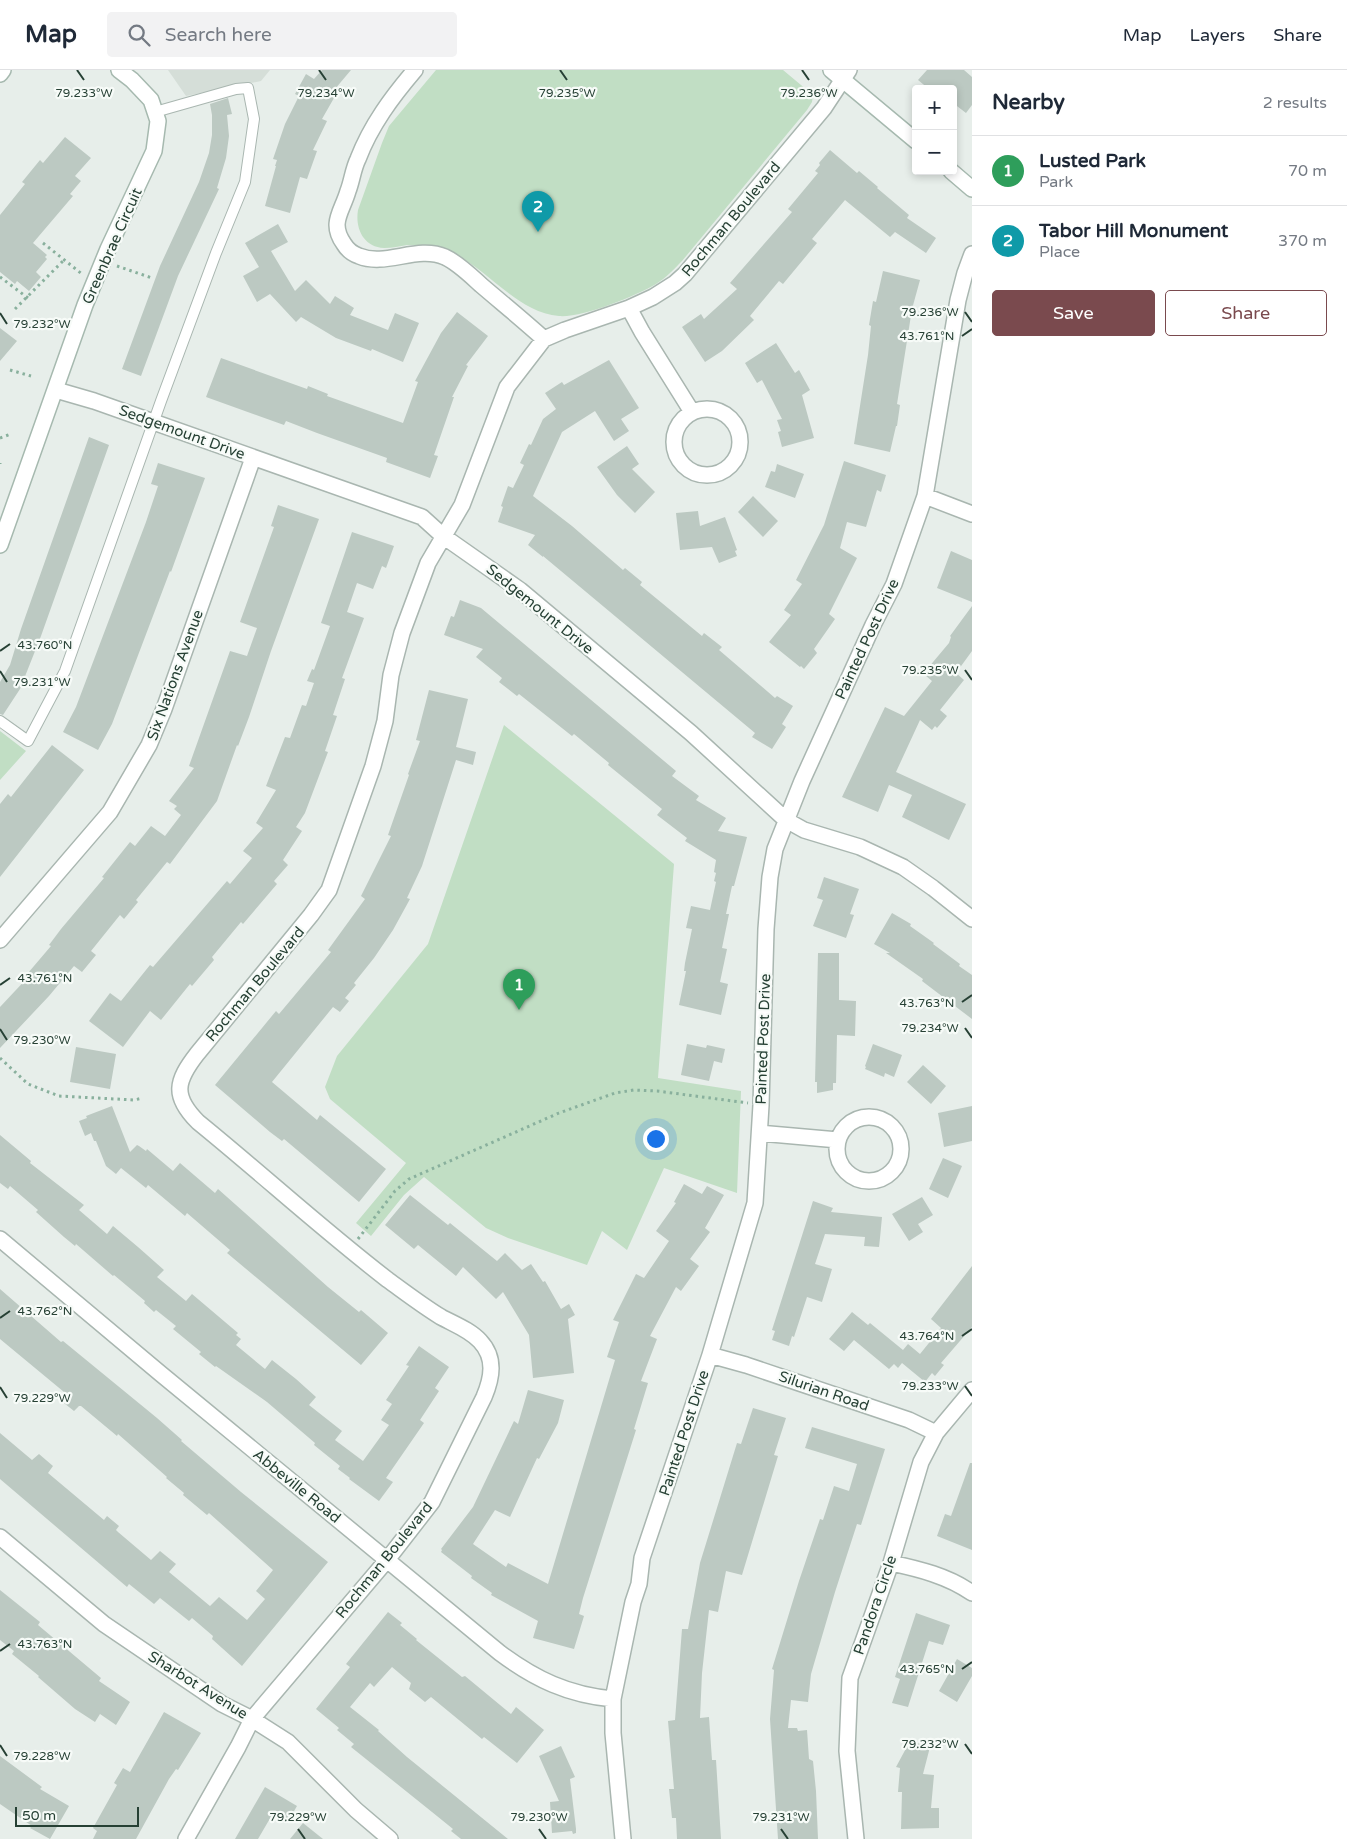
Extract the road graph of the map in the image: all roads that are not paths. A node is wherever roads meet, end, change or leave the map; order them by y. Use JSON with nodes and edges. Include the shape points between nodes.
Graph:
{"nodes":[{"id":1,"x":3,"y":70,"type":"edge"},
{"id":2,"x":120,"y":70,"type":"edge"},
{"id":3,"x":415,"y":70,"type":"edge"},
{"id":4,"x":841,"y":73,"type":"edge"},
{"id":5,"x":0,"y":74,"type":"edge"},
{"id":6,"x":155,"y":112,"type":"junction"},
{"id":7,"x":912,"y":137,"type":"edge"},
{"id":8,"x":956,"y":175,"type":"edge"},
{"id":9,"x":972,"y":189,"type":"edge"},
{"id":10,"x":972,"y":254,"type":"edge"},
{"id":11,"x":630,"y":308,"type":"junction"},
{"id":12,"x":544,"y":339,"type":"junction"},
{"id":13,"x":56,"y":390,"type":"junction"},
{"id":14,"x":692,"y":412,"type":"junction"},
{"id":15,"x":154,"y":422,"type":"junction"},
{"id":16,"x":253,"y":458,"type":"junction"},
{"id":17,"x":925,"y":496,"type":"junction"},
{"id":18,"x":972,"y":514,"type":"edge"},
{"id":19,"x":443,"y":536,"type":"junction"},
{"id":20,"x":0,"y":545,"type":"edge"},
{"id":21,"x":0,"y":721,"type":"edge"},
{"id":22,"x":786,"y":820,"type":"junction"},
{"id":23,"x":972,"y":919,"type":"edge"},
{"id":24,"x":0,"y":940,"type":"edge"},
{"id":25,"x":760,"y":1133,"type":"junction"},
{"id":26,"x":838,"y":1140,"type":"junction"},
{"id":27,"x":0,"y":1239,"type":"edge"},
{"id":28,"x":710,"y":1355,"type":"junction"},
{"id":29,"x":972,"y":1390,"type":"edge"},
{"id":30,"x":936,"y":1433,"type":"junction"},
{"id":31,"x":0,"y":1537,"type":"edge"},
{"id":32,"x":387,"y":1560,"type":"junction"},
{"id":33,"x":890,"y":1563,"type":"junction"},
{"id":34,"x":972,"y":1593,"type":"edge"},
{"id":35,"x":613,"y":1699,"type":"junction"},
{"id":36,"x":252,"y":1719,"type":"junction"},
{"id":37,"x":186,"y":1839,"type":"edge"},
{"id":38,"x":390,"y":1839,"type":"edge"},
{"id":39,"x":623,"y":1839,"type":"edge"},
{"id":40,"x":856,"y":1839,"type":"edge"}],
"edges":[{"from":1,"to":5,"type":"street"},
{"from":2,"to":6,"type":"street","name":"Greenbrae Circuit","via":[[150,100]]},
{"from":3,"to":12,"type":"street","via":[[372,127],[357,159],[336,223],[337,233],[346,247],[368,259],[421,254],[444,257],[464,270]]},
{"from":4,"to":7,"type":"street"},
{"from":4,"to":11,"type":"street","name":"Rochman Boulevard","via":[[824,108],[690,269],[675,283]]},
{"from":6,"to":13,"type":"street","name":"Greenbrae Circuit","via":[[158,121],[154,151],[103,261]]},
{"from":6,"to":15,"type":"lane","via":[[248,88],[254,119],[245,182]]},
{"from":8,"to":9,"type":"street"},
{"from":10,"to":17,"type":"street","name":"Painted Post Drive","via":[[958,300]]},
{"from":11,"to":12,"type":"street","name":"Rochman Boulevard"},
{"from":11,"to":14,"type":"street"},
{"from":12,"to":19,"type":"street","name":"Rochman Boulevard","via":[[505,389],[462,505]]},
{"from":13,"to":15,"type":"street","name":"Sedgemount Drive"},
{"from":13,"to":20,"type":"street","name":"Greenbrae Circuit"},
{"from":14,"to":14,"type":"street","via":[[680,422],[674,437],[675,453],[684,466],[697,474],[713,475],[728,468],[738,455],[740,439],[735,424],[723,413],[708,409]]},
{"from":15,"to":16,"type":"street","name":"Sedgemount Drive"},
{"from":15,"to":21,"type":"lane","via":[[65,671],[28,741]]},
{"from":16,"to":19,"type":"street","name":"Sedgemount Drive","via":[[422,517]]},
{"from":16,"to":24,"type":"street","name":"Six Nations Avenue","via":[[149,745],[110,812]]},
{"from":17,"to":18,"type":"street"},
{"from":17,"to":22,"type":"street","name":"Painted Post Drive","via":[[894,584]]},
{"from":19,"to":22,"type":"street","name":"Sedgemount Drive","via":[[520,590],[692,733]]},
{"from":19,"to":32,"type":"street","name":"Rochman Boulevard","via":[[428,563],[402,633],[373,766],[329,890],[312,916],[192,1060],[180,1085],[181,1098],[198,1122],[380,1274],[415,1300],[473,1335],[490,1358],[491,1381],[440,1488]]},
{"from":22,"to":23,"type":"street","name":"Sedgemount Drive","via":[[804,830],[860,847],[902,867]]},
{"from":22,"to":25,"type":"street","name":"Painted Post Drive","via":[[774,849],[770,877]]},
{"from":25,"to":26,"type":"street"},
{"from":25,"to":28,"type":"street","name":"Painted Post Drive","via":[[755,1203]]},
{"from":26,"to":26,"type":"street","via":[[837,1153],[843,1168],[859,1180],[877,1180],[894,1170],[901,1152],[900,1139],[892,1126],[875,1117],[858,1118]]},
{"from":27,"to":32,"type":"street","name":"Abbeville Road"},
{"from":28,"to":30,"type":"street","name":"Silurian Road","via":[[908,1420]]},
{"from":28,"to":35,"type":"street","name":"Painted Post Drive","via":[[642,1558]]},
{"from":29,"to":30,"type":"street","name":"Pandora Circle"},
{"from":30,"to":33,"type":"street","name":"Pandora Circle","via":[[921,1462]]},
{"from":31,"to":36,"type":"street","name":"Sharbot Avenue","via":[[104,1624],[222,1704]]},
{"from":32,"to":35,"type":"street","name":"Abbeville Road","via":[[532,1676],[587,1697]]},
{"from":32,"to":36,"type":"street","name":"Rochman Boulevard"},
{"from":33,"to":34,"type":"street","via":[[931,1573]]},
{"from":33,"to":40,"type":"street","name":"Pandora Circle","via":[[850,1678],[847,1751]]},
{"from":35,"to":39,"type":"street","name":"Painted Post Drive"},
{"from":36,"to":37,"type":"street","name":"Rochman Boulevard"},
{"from":36,"to":38,"type":"street","name":"Sharbot Avenue","via":[[288,1742]]}]}
